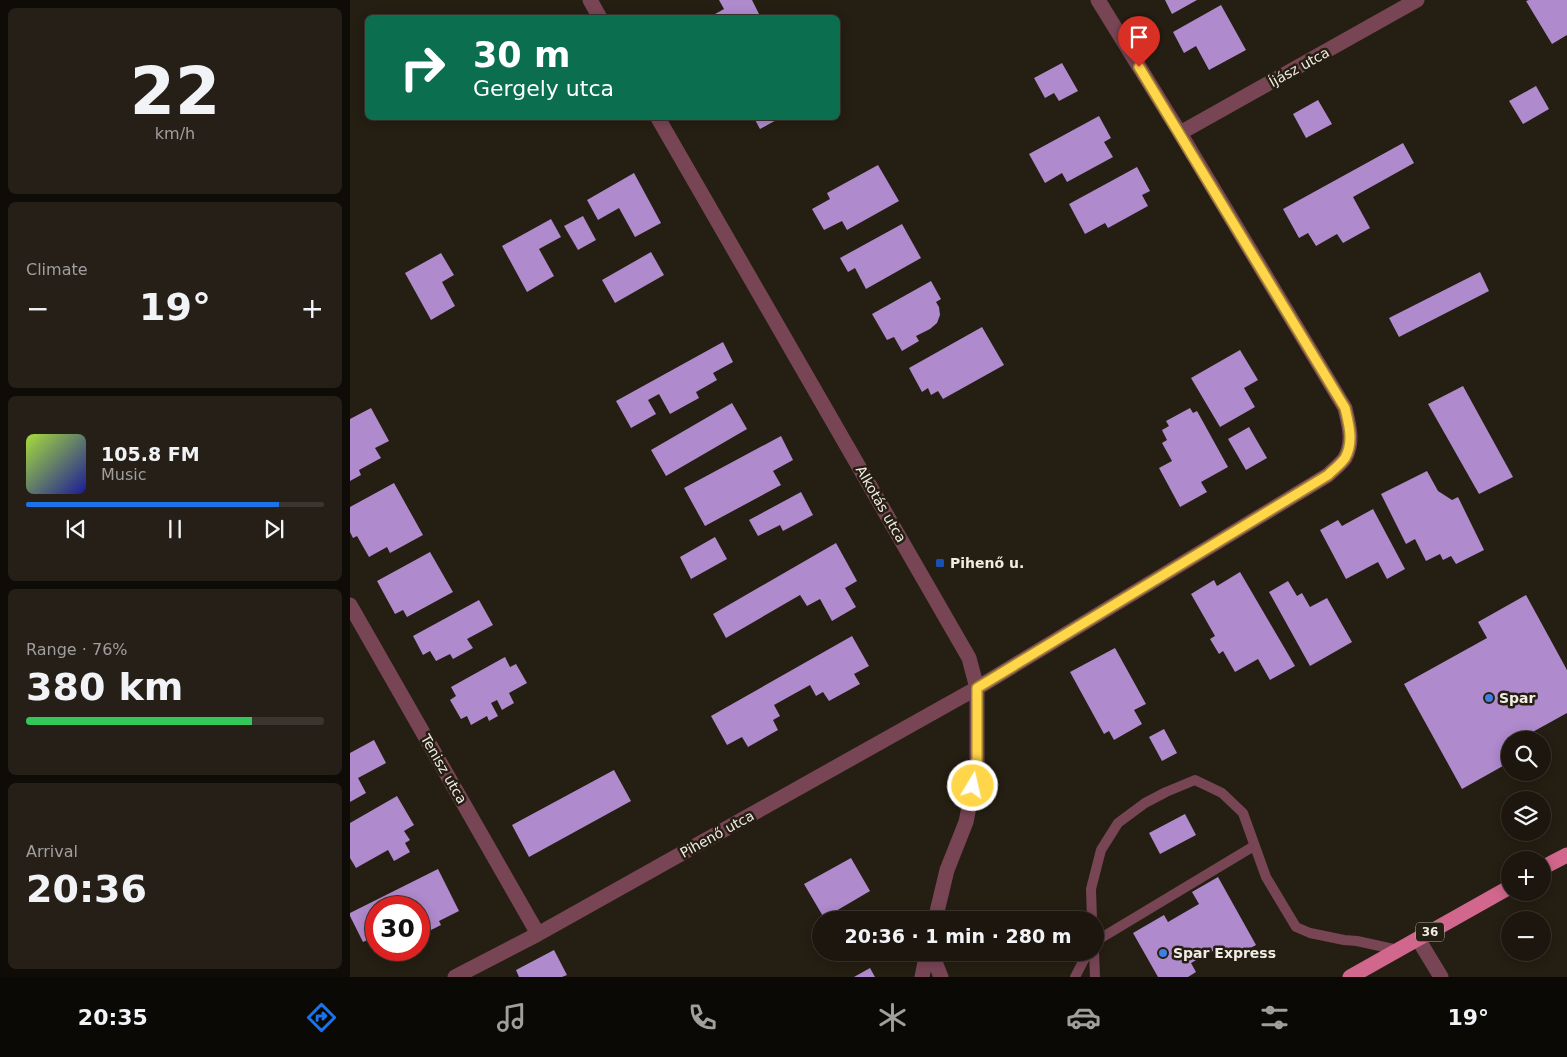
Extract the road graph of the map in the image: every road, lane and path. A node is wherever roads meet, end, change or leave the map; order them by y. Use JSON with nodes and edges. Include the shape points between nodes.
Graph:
{"nodes":[{"id":1,"x":590,"y":0,"type":"edge"},
{"id":2,"x":1098,"y":0,"type":"edge"},
{"id":3,"x":1417,"y":0,"type":"edge"},
{"id":4,"x":598,"y":15,"type":"edge"},
{"id":5,"x":659,"y":120,"type":"edge"},
{"id":6,"x":1180,"y":134,"type":"junction"},
{"id":7,"x":350,"y":605,"type":"edge"},
{"id":8,"x":977,"y":688,"type":"junction"},
{"id":9,"x":1254,"y":846,"type":"junction"},
{"id":10,"x":1567,"y":854,"type":"edge"},
{"id":11,"x":1551,"y":863,"type":"edge"},
{"id":12,"x":1501,"y":892,"type":"edge"},
{"id":13,"x":937,"y":911,"type":"edge"},
{"id":14,"x":1092,"y":911,"type":"edge"},
{"id":15,"x":538,"y":934,"type":"junction"},
{"id":16,"x":1104,"y":936,"type":"edge"},
{"id":17,"x":1418,"y":939,"type":"junction"},
{"id":18,"x":1398,"y":950,"type":"junction"},
{"id":19,"x":926,"y":961,"type":"edge"},
{"id":20,"x":933,"y":961,"type":"edge"},
{"id":21,"x":1083,"y":961,"type":"edge"},
{"id":22,"x":1094,"y":961,"type":"edge"},
{"id":23,"x":456,"y":977,"type":"edge"},
{"id":24,"x":922,"y":977,"type":"edge"},
{"id":25,"x":941,"y":977,"type":"edge"},
{"id":26,"x":1074,"y":977,"type":"edge"},
{"id":27,"x":1095,"y":977,"type":"edge"},
{"id":28,"x":1350,"y":977,"type":"edge"},
{"id":29,"x":1442,"y":977,"type":"edge"}],
"edges":[{"from":1,"to":4,"type":"street"},
{"from":2,"to":6,"type":"street","name":"Pihenő utca"},
{"from":3,"to":6,"type":"street","name":"Íjász utca"},
{"from":5,"to":8,"type":"street","name":"Alkotás utca","via":[[969,658]]},
{"from":6,"to":8,"type":"street","name":"Pihenő utca","via":[[1345,408],[1351,429],[1344,459],[1328,475]]},
{"from":7,"to":15,"type":"street","name":"Tenisz utca"},
{"from":8,"to":13,"type":"street","name":"Alkotás utca","via":[[977,768],[966,822],[947,870]]},
{"from":8,"to":15,"type":"street","name":"Pihenő utca"},
{"from":9,"to":14,"type":"lane","via":[[1243,813],[1222,793],[1195,780],[1145,803],[1118,823],[1101,850],[1091,889]]},
{"from":9,"to":16,"type":"lane"},
{"from":9,"to":18,"type":"lane","via":[[1266,877],[1296,927],[1310,933]]},
{"from":10,"to":11,"type":"main road"},
{"from":12,"to":17,"type":"main road","number":"36"},
{"from":15,"to":23,"type":"street","name":"Pihenő utca"},
{"from":17,"to":18,"type":"main road","number":"36"},
{"from":17,"to":29,"type":"street"},
{"from":18,"to":28,"type":"main road","number":"36"},
{"from":19,"to":24,"type":"street"},
{"from":20,"to":25,"type":"street"},
{"from":21,"to":26,"type":"lane"},
{"from":22,"to":27,"type":"lane"}]}
